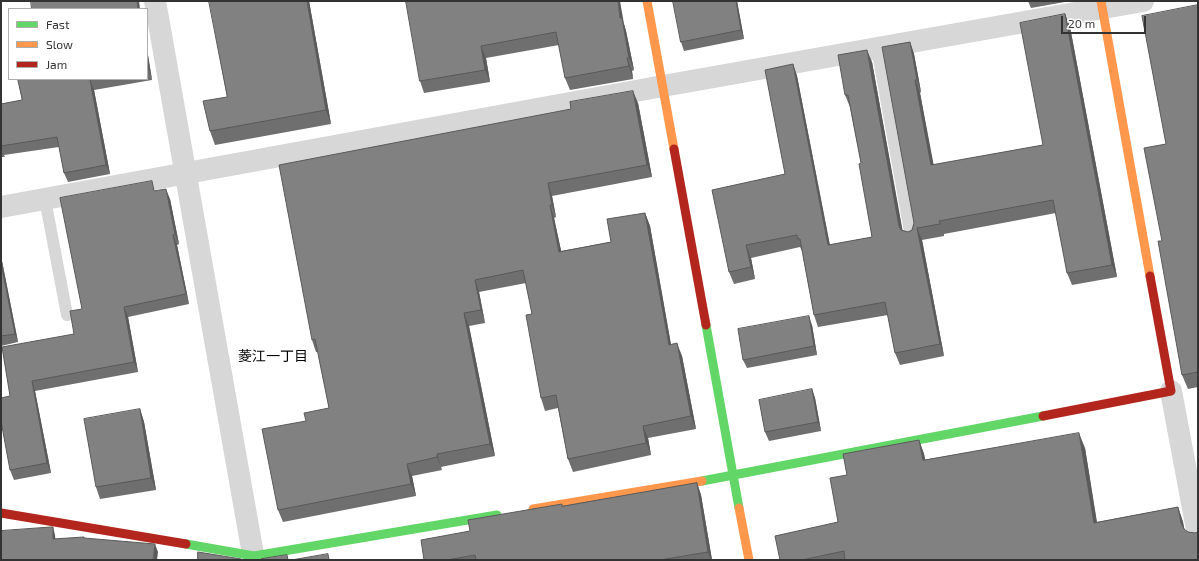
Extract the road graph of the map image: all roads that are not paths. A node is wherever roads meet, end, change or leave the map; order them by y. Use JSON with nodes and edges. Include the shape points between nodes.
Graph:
{"nodes":[{"id":1,"x":155,"y":1,"type":"edge"},
{"id":2,"x":647,"y":1,"type":"edge"},
{"id":3,"x":1143,"y":1,"type":"edge"},
{"id":4,"x":1101,"y":5,"type":"edge"},
{"id":5,"x":877,"y":48,"type":"junction"},
{"id":6,"x":663,"y":86,"type":"junction"},
{"id":7,"x":186,"y":173,"type":"junction"},
{"id":8,"x":45,"y":199,"type":"junction"},
{"id":9,"x":1,"y":208,"type":"edge"},
{"id":10,"x":911,"y":237,"type":"edge"},
{"id":11,"x":67,"y":315,"type":"dead end"},
{"id":12,"x":1171,"y":391,"type":"junction"},
{"id":13,"x":732,"y":476,"type":"junction"},
{"id":14,"x":522,"y":511,"type":"edge"},
{"id":15,"x":1,"y":513,"type":"edge"},
{"id":16,"x":507,"y":514,"type":"edge"},
{"id":17,"x":1198,"y":535,"type":"edge"},
{"id":18,"x":298,"y":554,"type":"edge"},
{"id":19,"x":254,"y":558,"type":"edge"},
{"id":20,"x":749,"y":560,"type":"edge"}],
"edges":[{"from":1,"to":7,"type":"street"},
{"from":2,"to":6,"type":"street"},
{"from":3,"to":4,"type":"street"},
{"from":4,"to":5,"type":"street"},
{"from":4,"to":12,"type":"street"},
{"from":5,"to":6,"type":"street"},
{"from":5,"to":10,"type":"lane"},
{"from":6,"to":7,"type":"street"},
{"from":6,"to":13,"type":"street"},
{"from":7,"to":8,"type":"street"},
{"from":7,"to":19,"type":"street"},
{"from":8,"to":9,"type":"street"},
{"from":8,"to":11,"type":"lane"},
{"from":12,"to":13,"type":"street"},
{"from":12,"to":17,"type":"street"},
{"from":13,"to":14,"type":"street"},
{"from":13,"to":20,"type":"street"},
{"from":15,"to":19,"type":"street"},
{"from":16,"to":18,"type":"street"},
{"from":18,"to":19,"type":"street"}]}
